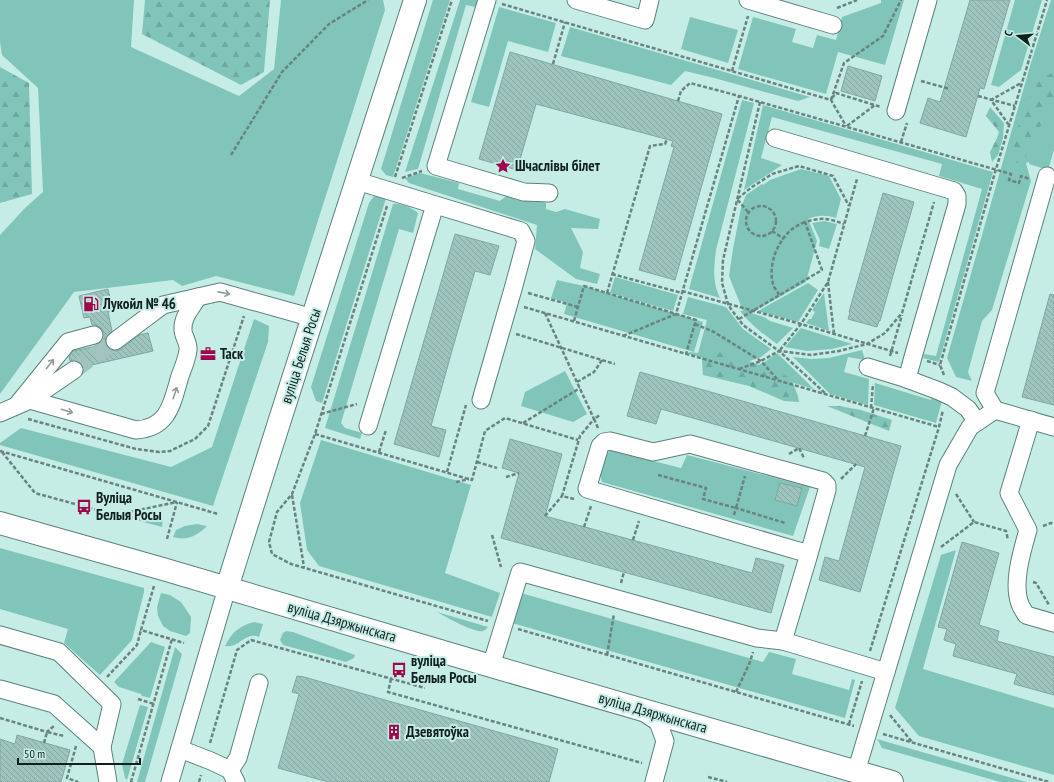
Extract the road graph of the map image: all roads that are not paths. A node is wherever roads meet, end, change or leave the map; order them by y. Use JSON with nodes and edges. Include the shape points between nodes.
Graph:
{"nodes":[{"id":1,"x":415,"y":0,"type":"edge"},
{"id":2,"x":576,"y":0,"type":"edge"},
{"id":3,"x":650,"y":0,"type":"edge"},
{"id":4,"x":928,"y":0,"type":"edge"},
{"id":5,"x":750,"y":1,"type":"edge"},
{"id":6,"x":487,"y":2,"type":"edge"},
{"id":7,"x":833,"y":25,"type":"dead end"},
{"id":8,"x":896,"y":111,"type":"road end"},
{"id":9,"x":775,"y":138,"type":"dead end"},
{"id":10,"x":1047,"y":176,"type":"dead end"},
{"id":11,"x":357,"y":181,"type":"junction"},
{"id":12,"x":548,"y":193,"type":"dead end"},
{"id":13,"x":435,"y":205,"type":"junction"},
{"id":14,"x":198,"y":297,"type":"junction"},
{"id":15,"x":313,"y":318,"type":"junction"},
{"id":16,"x":94,"y":335,"type":"dead end"},
{"id":17,"x":114,"y":336,"type":"tunnel mouth"},
{"id":18,"x":74,"y":370,"type":"tunnel mouth"},
{"id":19,"x":876,"y":373,"type":"road end"},
{"id":20,"x":907,"y":379,"type":"junction"},
{"id":21,"x":474,"y":402,"type":"road end"},
{"id":22,"x":24,"y":403,"type":"junction"},
{"id":23,"x":995,"y":410,"type":"junction"},
{"id":24,"x":0,"y":413,"type":"edge"},
{"id":25,"x":1032,"y":420,"type":"junction"},
{"id":26,"x":977,"y":422,"type":"junction"},
{"id":27,"x":368,"y":426,"type":"dead end"},
{"id":28,"x":1054,"y":427,"type":"edge"},
{"id":29,"x":0,"y":523,"type":"edge"},
{"id":30,"x":809,"y":554,"type":"junction"},
{"id":31,"x":227,"y":588,"type":"junction"},
{"id":32,"x":1054,"y":623,"type":"edge"},
{"id":33,"x":0,"y":635,"type":"edge"},
{"id":34,"x":783,"y":641,"type":"junction"},
{"id":35,"x":491,"y":666,"type":"junction"},
{"id":36,"x":886,"y":672,"type":"junction"},
{"id":37,"x":259,"y":683,"type":"dead end"},
{"id":38,"x":0,"y":689,"type":"edge"},
{"id":39,"x":636,"y":708,"type":"junction"},
{"id":40,"x":102,"y":747,"type":"junction"},
{"id":41,"x":180,"y":749,"type":"junction"},
{"id":42,"x":856,"y":772,"type":"junction"},
{"id":43,"x":656,"y":775,"type":"edge"},
{"id":44,"x":233,"y":776,"type":"edge"},
{"id":45,"x":108,"y":782,"type":"edge"},
{"id":46,"x":170,"y":782,"type":"edge"},
{"id":47,"x":892,"y":782,"type":"edge"}],
"edges":[{"from":1,"to":11,"type":"main road","name":"вуліца Белыя Росы"},
{"from":2,"to":3,"type":"street","via":[[645,20]]},
{"from":4,"to":8,"type":"street"},
{"from":5,"to":7,"type":"street"},
{"from":6,"to":12,"type":"street","via":[[436,166],[524,192]]},
{"from":9,"to":20,"type":"street","via":[[954,191],[957,196],[957,204]]},
{"from":10,"to":23,"type":"street","via":[[985,393]]},
{"from":11,"to":13,"type":"street"},
{"from":11,"to":15,"type":"main road","name":"вуліца Белыя Росы"},
{"from":13,"to":21,"type":"street","via":[[521,231],[526,241],[502,329]]},
{"from":13,"to":27,"type":"street"},
{"from":14,"to":15,"type":"street","one_way":true,"via":[[220,292]]},
{"from":14,"to":17,"type":"street","via":[[163,305],[136,326]]},
{"from":22,"to":14,"type":"street","one_way":true,"via":[[136,430],[146,430],[156,425],[169,411],[174,396],[189,349],[182,330],[185,316]]},
{"from":15,"to":31,"type":"main road","name":"вуліца Белыя Росы"},
{"from":22,"to":16,"type":"street","one_way":true,"via":[[68,342]]},
{"from":18,"to":22,"type":"street"},
{"from":19,"to":20,"type":"street"},
{"from":20,"to":26,"type":"street","via":[[952,397],[968,409]]},
{"from":22,"to":24,"type":"street"},
{"from":23,"to":25,"type":"street"},
{"from":23,"to":26,"type":"street"},
{"from":25,"to":28,"type":"street"},
{"from":25,"to":32,"type":"street","via":[[1009,492],[1028,530],[1020,559],[1017,589],[1026,615]]},
{"from":26,"to":36,"type":"street","via":[[970,427],[948,465]]},
{"from":29,"to":31,"type":"main road","name":"вуліца Дзяржынскага"},
{"from":30,"to":30,"type":"street","via":[[587,489],[600,446],[610,441],[653,452],[690,444],[823,481],[827,485],[827,490]]},
{"from":30,"to":34,"type":"street"},
{"from":31,"to":35,"type":"main road","name":"вуліца Дзяржынскага"},
{"from":31,"to":41,"type":"street","name":"вуліца Белыя Росы"},
{"from":33,"to":40,"type":"street","via":[[59,652],[112,704]]},
{"from":34,"to":35,"type":"street","via":[[756,638],[520,572]]},
{"from":34,"to":36,"type":"street"},
{"from":35,"to":39,"type":"main road","name":"вуліца Дзяржынскага"},
{"from":36,"to":42,"type":"street","via":[[876,728]]},
{"from":37,"to":44,"type":"street"},
{"from":38,"to":40,"type":"street","via":[[54,704]]},
{"from":39,"to":42,"type":"main road","name":"вуліца Дзяржынскага"},
{"from":39,"to":43,"type":"street","via":[[658,722],[665,741]]},
{"from":40,"to":45,"type":"street"},
{"from":41,"to":44,"type":"street","via":[[206,759]]},
{"from":41,"to":46,"type":"street","name":"вуліца Белыя Росы"},
{"from":42,"to":47,"type":"main road","name":"вуліца Дзяржынскага"}]}
